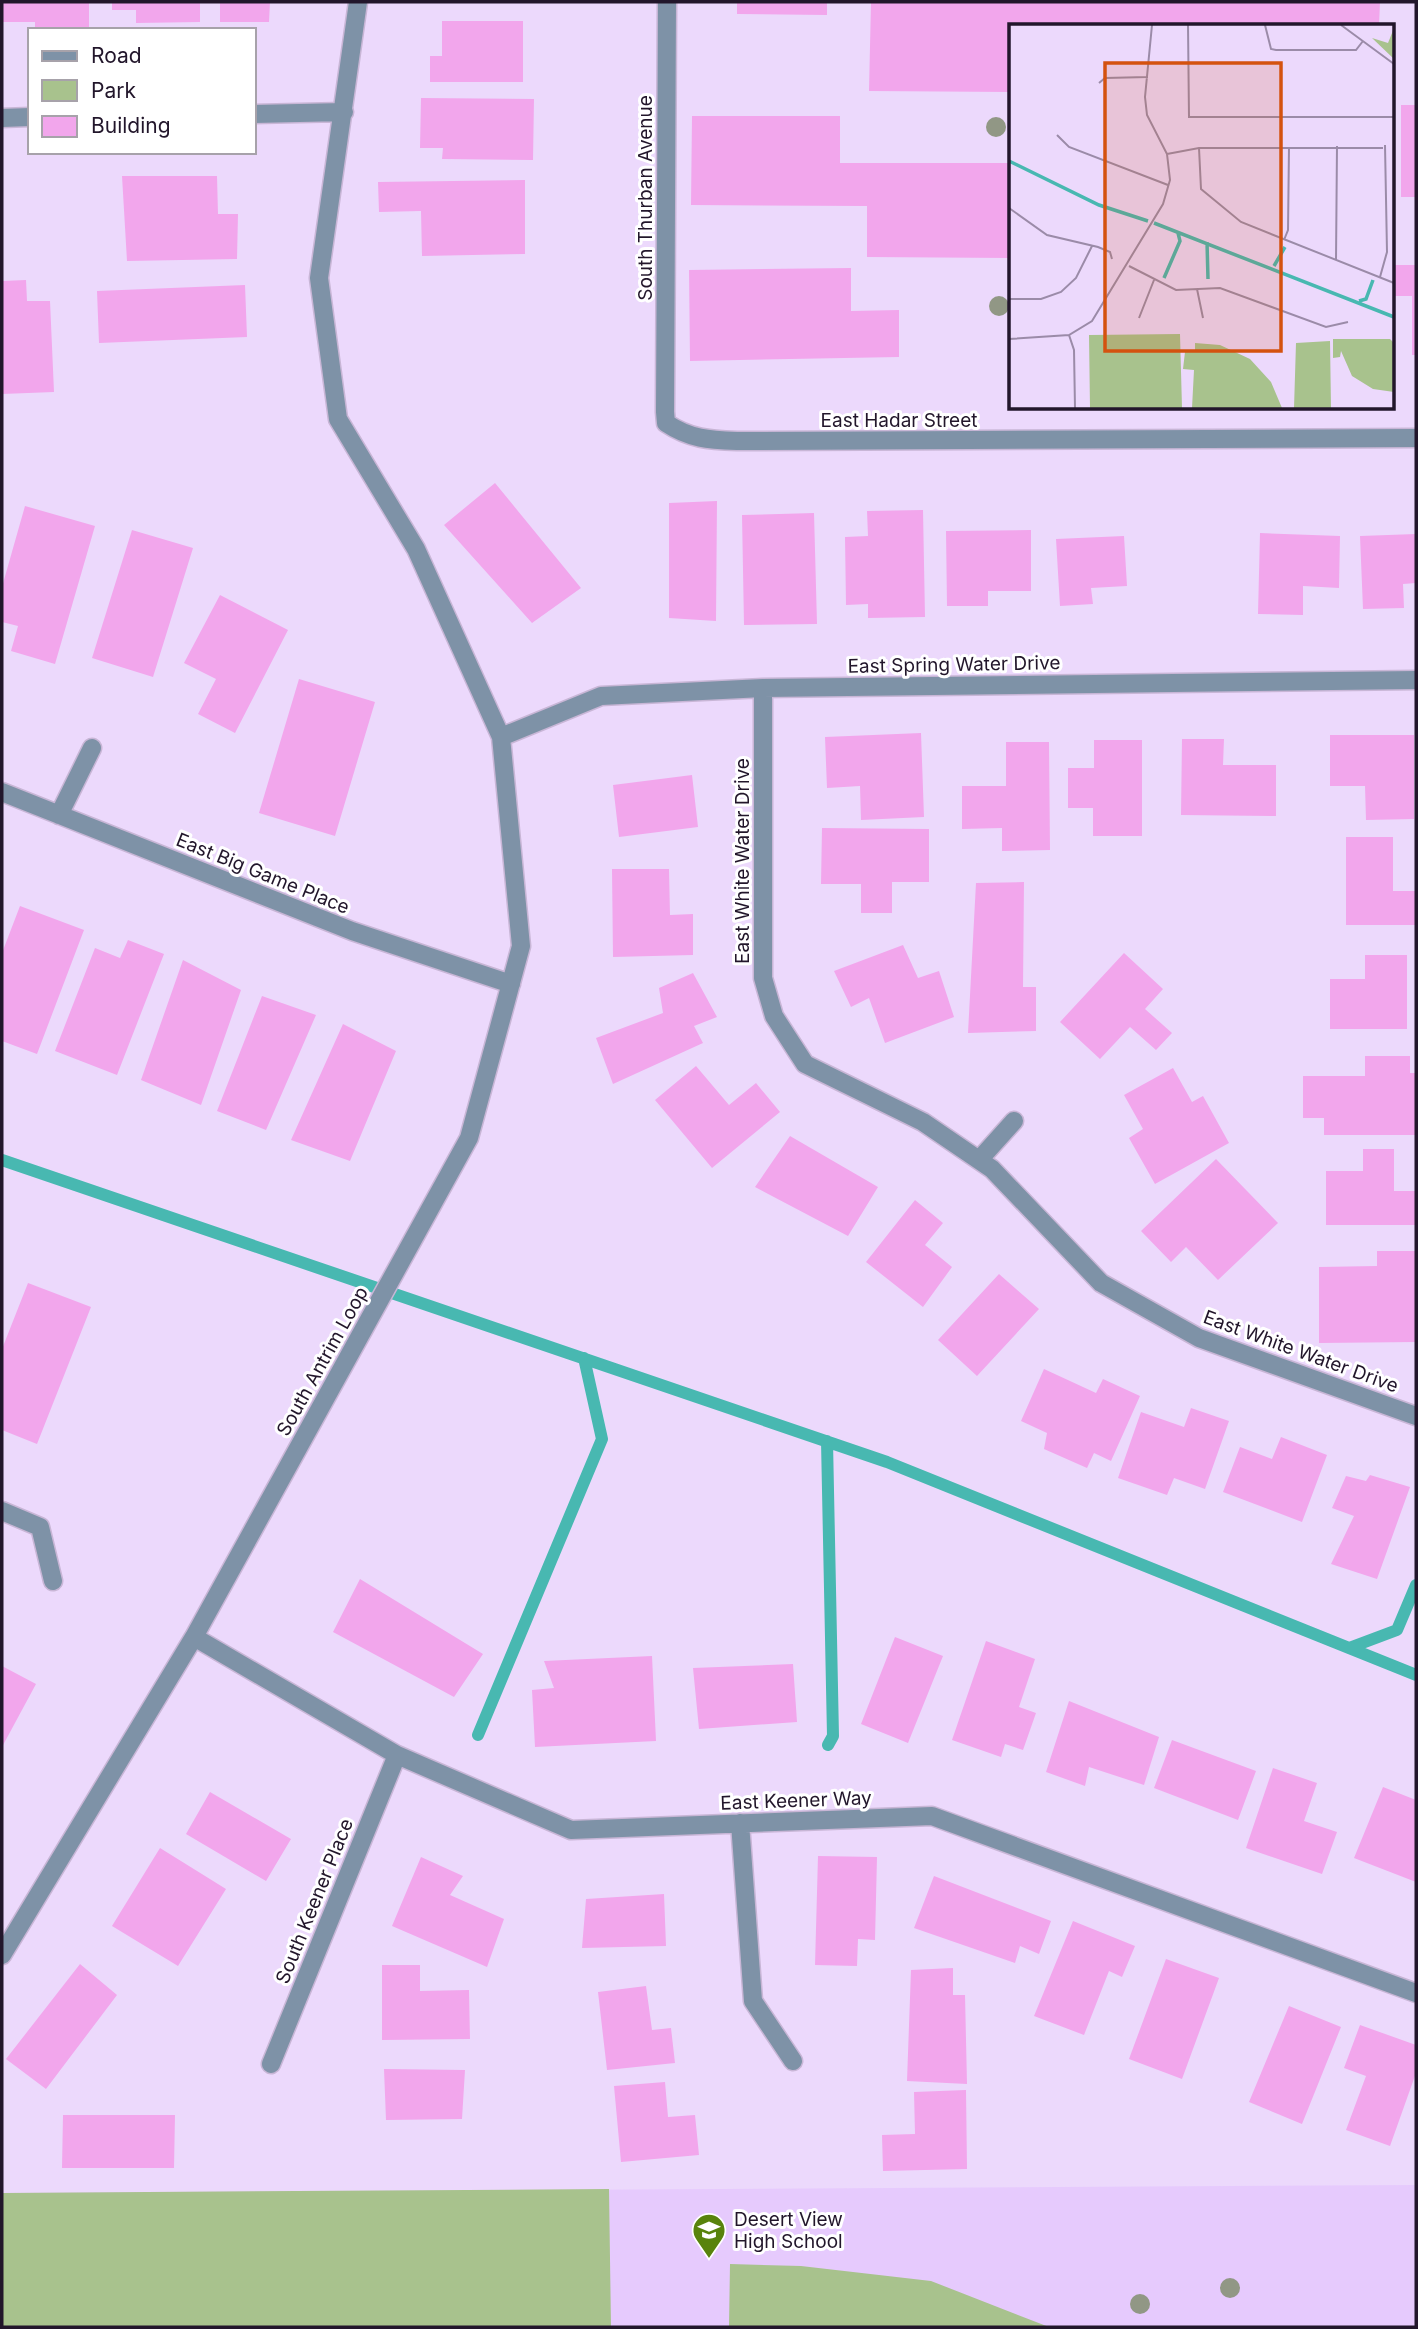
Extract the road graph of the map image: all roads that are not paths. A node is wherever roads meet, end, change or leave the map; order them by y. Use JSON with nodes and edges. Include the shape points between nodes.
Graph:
{"nodes":[{"id":1,"x":358,"y":2,"type":"edge"},
{"id":2,"x":667,"y":2,"type":"edge"},
{"id":3,"x":344,"y":112,"type":"junction"},
{"id":4,"x":256,"y":114,"type":"edge"},
{"id":5,"x":28,"y":117,"type":"edge"},
{"id":6,"x":2,"y":118,"type":"edge"},
{"id":7,"x":665,"y":395,"type":"joint"},
{"id":8,"x":1416,"y":438,"type":"edge"},
{"id":9,"x":1416,"y":680,"type":"edge"},
{"id":10,"x":763,"y":688,"type":"junction"},
{"id":11,"x":501,"y":737,"type":"junction"},
{"id":12,"x":92,"y":748,"type":"dead end"},
{"id":13,"x":2,"y":792,"type":"edge"},
{"id":14,"x":59,"y":815,"type":"junction"},
{"id":15,"x":511,"y":984,"type":"junction"},
{"id":16,"x":1014,"y":1121,"type":"dead end"},
{"id":17,"x":979,"y":1160,"type":"junction"},
{"id":18,"x":1416,"y":1416,"type":"edge"},
{"id":19,"x":2,"y":1511,"type":"edge"},
{"id":20,"x":53,"y":1581,"type":"dead end"},
{"id":21,"x":194,"y":1637,"type":"junction"},
{"id":22,"x":397,"y":1755,"type":"junction"},
{"id":23,"x":740,"y":1824,"type":"junction"},
{"id":24,"x":2,"y":1955,"type":"edge"},
{"id":25,"x":1416,"y":1993,"type":"edge"},
{"id":26,"x":793,"y":2062,"type":"dead end"},
{"id":27,"x":271,"y":2064,"type":"dead end"}],
"edges":[{"from":1,"to":3,"type":"street","name":"South Antrim Loop"},
{"from":2,"to":7,"type":"street","name":"South Thurban Avenue"},
{"from":3,"to":4,"type":"street"},
{"from":3,"to":11,"type":"street","name":"South Antrim Loop","via":[[319,278],[338,419],[416,549]]},
{"from":5,"to":6,"type":"street"},
{"from":7,"to":8,"type":"street","name":"East Hadar Street","via":[[666,424],[699,440]]},
{"from":9,"to":10,"type":"street","name":"East Spring Water Drive"},
{"from":10,"to":11,"type":"street","name":"East Spring Water Drive","via":[[601,696]]},
{"from":10,"to":17,"type":"street","name":"East White Water Drive","via":[[763,978],[774,1016],[806,1064],[923,1122]]},
{"from":11,"to":15,"type":"street","name":"South Antrim Loop","via":[[521,946]]},
{"from":12,"to":14,"type":"street"},
{"from":13,"to":14,"type":"street","name":"East Big Game Place"},
{"from":14,"to":15,"type":"street","name":"East Big Game Place","via":[[352,931]]},
{"from":15,"to":21,"type":"street","name":"South Antrim Loop","via":[[469,1138]]},
{"from":16,"to":17,"type":"street"},
{"from":17,"to":18,"type":"street","name":"East White Water Drive","via":[[1101,1283],[1199,1338]]},
{"from":19,"to":20,"type":"street","via":[[40,1527]]},
{"from":21,"to":22,"type":"street","name":"East Keener Way"},
{"from":21,"to":24,"type":"street","name":"South Antrim Loop"},
{"from":22,"to":23,"type":"street","name":"East Keener Way","via":[[571,1830]]},
{"from":22,"to":27,"type":"street","name":"South Keener Place"},
{"from":23,"to":25,"type":"street","name":"East Keener Way","via":[[932,1816]]},
{"from":23,"to":26,"type":"street","via":[[753,2001]]}]}
